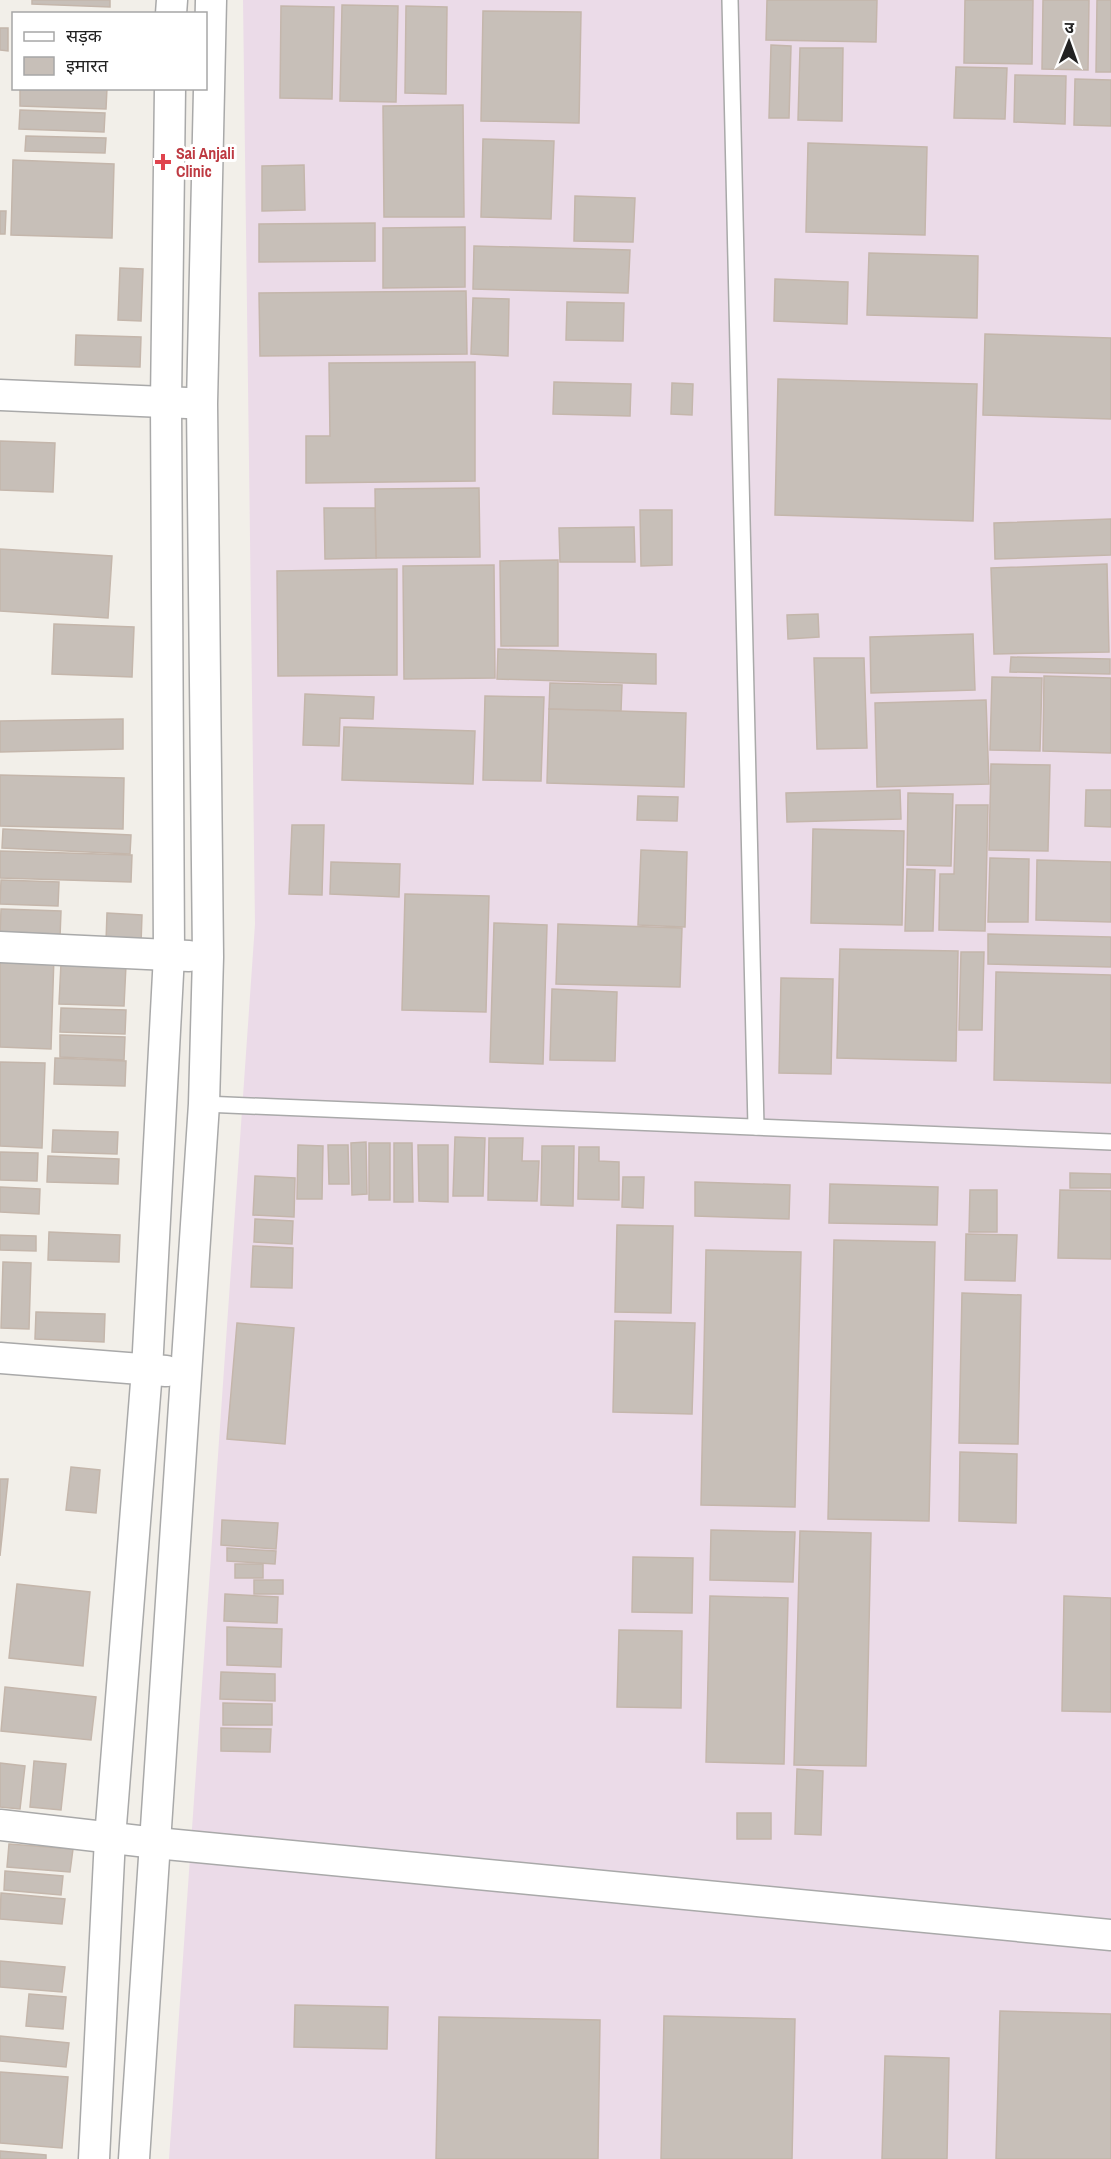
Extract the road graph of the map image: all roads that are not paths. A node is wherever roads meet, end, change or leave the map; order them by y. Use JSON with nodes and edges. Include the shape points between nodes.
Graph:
{"nodes":[{"id":1,"x":210,"y":0,"type":"edge"},
{"id":2,"x":730,"y":0,"type":"edge"},
{"id":3,"x":170,"y":90,"type":"edge"},
{"id":4,"x":0,"y":395,"type":"edge"},
{"id":5,"x":166,"y":403,"type":"junction"},
{"id":6,"x":202,"y":404,"type":"junction"},
{"id":7,"x":0,"y":948,"type":"edge"},
{"id":8,"x":169,"y":955,"type":"junction"},
{"id":9,"x":207,"y":957,"type":"junction"},
{"id":10,"x":204,"y":1104,"type":"junction"},
{"id":11,"x":756,"y":1127,"type":"junction"},
{"id":12,"x":1111,"y":1142,"type":"edge"},
{"id":13,"x":0,"y":1358,"type":"edge"},
{"id":14,"x":147,"y":1370,"type":"junction"},
{"id":15,"x":187,"y":1372,"type":"junction"},
{"id":16,"x":0,"y":1825,"type":"edge"},
{"id":17,"x":110,"y":1838,"type":"junction"},
{"id":18,"x":156,"y":1843,"type":"junction"},
{"id":19,"x":1111,"y":1935,"type":"edge"},
{"id":20,"x":94,"y":2159,"type":"edge"},
{"id":21,"x":134,"y":2159,"type":"edge"}],
"edges":[{"from":1,"to":6,"type":"street"},
{"from":2,"to":11,"type":"lane"},
{"from":3,"to":5,"type":"street"},
{"from":4,"to":5,"type":"street"},
{"from":5,"to":6,"type":"street"},
{"from":5,"to":8,"type":"street"},
{"from":6,"to":9,"type":"street"},
{"from":7,"to":8,"type":"street"},
{"from":8,"to":9,"type":"street"},
{"from":8,"to":14,"type":"street"},
{"from":9,"to":10,"type":"street"},
{"from":10,"to":11,"type":"lane"},
{"from":10,"to":15,"type":"street"},
{"from":11,"to":12,"type":"lane"},
{"from":13,"to":14,"type":"street"},
{"from":14,"to":15,"type":"street"},
{"from":14,"to":17,"type":"street"},
{"from":15,"to":18,"type":"street"},
{"from":16,"to":17,"type":"street"},
{"from":17,"to":18,"type":"street"},
{"from":17,"to":20,"type":"street"},
{"from":18,"to":19,"type":"street"},
{"from":18,"to":21,"type":"street"}]}
